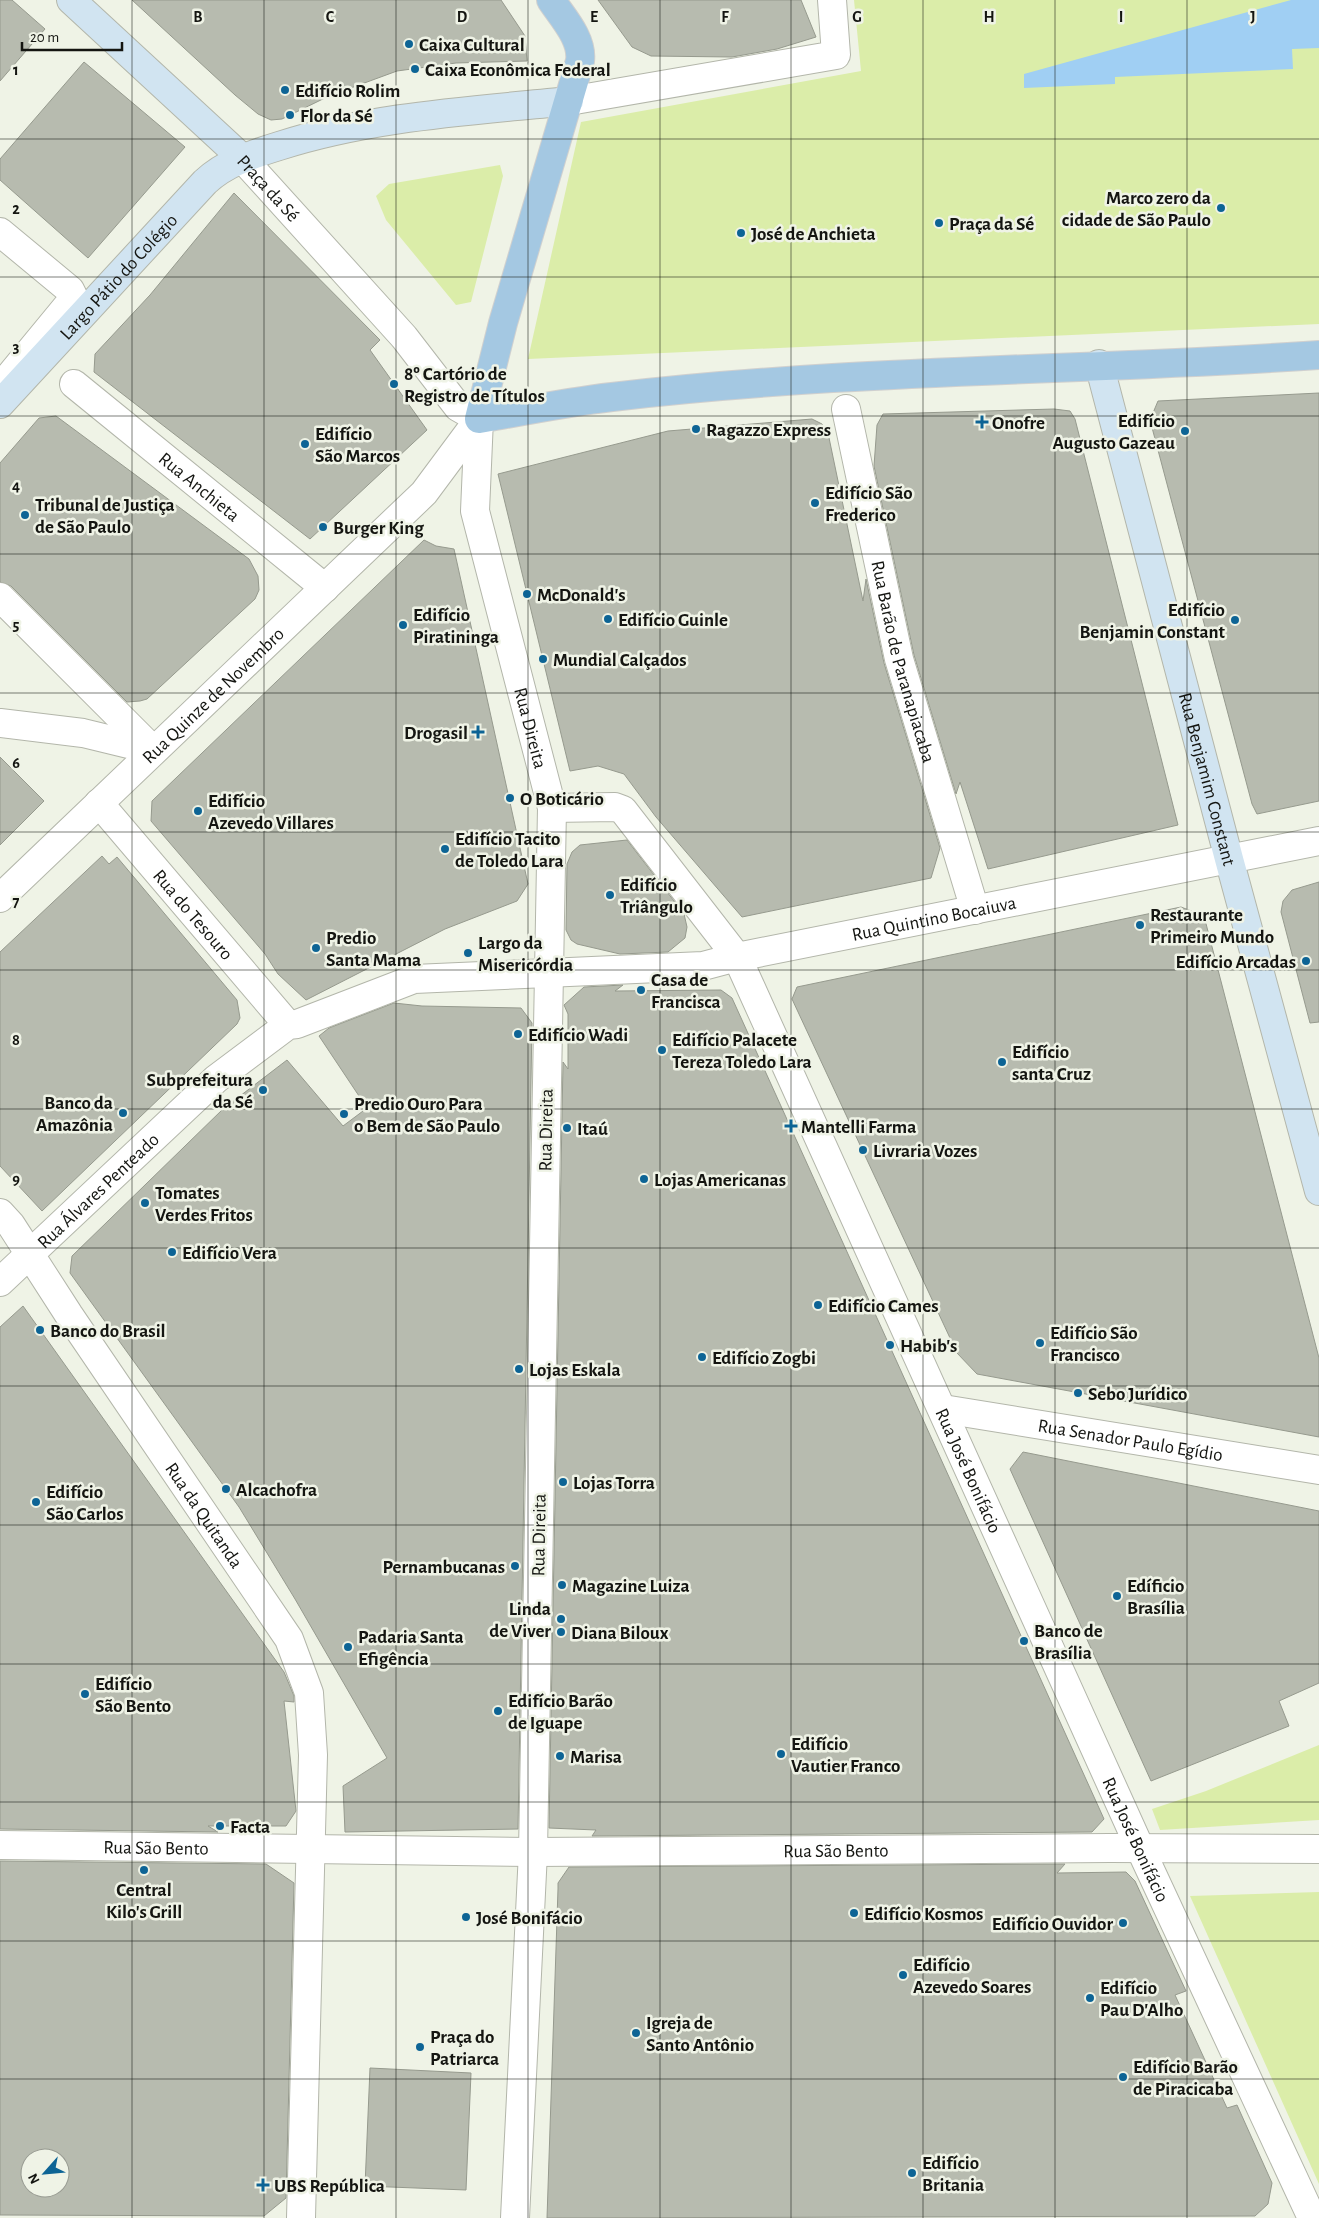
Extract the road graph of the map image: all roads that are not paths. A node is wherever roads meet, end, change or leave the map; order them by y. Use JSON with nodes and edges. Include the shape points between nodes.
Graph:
{"nodes":[{"id":1,"x":71,"y":0,"type":"edge"},
{"id":2,"x":551,"y":0,"type":"edge"},
{"id":3,"x":832,"y":0,"type":"edge"},
{"id":4,"x":569,"y":101,"type":"junction"},
{"id":5,"x":242,"y":158,"type":"junction"},
{"id":6,"x":0,"y":232,"type":"edge"},
{"id":7,"x":1319,"y":355,"type":"edge"},
{"id":8,"x":1099,"y":364,"type":"junction"},
{"id":9,"x":74,"y":384,"type":"dead end"},
{"id":10,"x":0,"y":386,"type":"edge"},
{"id":11,"x":0,"y":404,"type":"edge"},
{"id":12,"x":846,"y":409,"type":"dead end"},
{"id":13,"x":478,"y":419,"type":"junction"},
{"id":14,"x":325,"y":588,"type":"junction"},
{"id":15,"x":0,"y":596,"type":"edge"},
{"id":16,"x":6,"y":724,"type":"edge"},
{"id":17,"x":153,"y":750,"type":"junction"},
{"id":18,"x":99,"y":802,"type":"junction"},
{"id":19,"x":552,"y":808,"type":"junction"},
{"id":20,"x":1319,"y":841,"type":"edge"},
{"id":21,"x":1229,"y":859,"type":"junction"},
{"id":22,"x":0,"y":898,"type":"edge"},
{"id":23,"x":975,"y":910,"type":"junction"},
{"id":24,"x":737,"y":957,"type":"junction"},
{"id":25,"x":548,"y":973,"type":"junction"},
{"id":26,"x":288,"y":1025,"type":"junction"},
{"id":27,"x":1319,"y":1191,"type":"edge"},
{"id":28,"x":0,"y":1213,"type":"edge"},
{"id":29,"x":30,"y":1254,"type":"junction"},
{"id":30,"x":0,"y":1282,"type":"edge"},
{"id":31,"x":943,"y":1409,"type":"junction"},
{"id":32,"x":1319,"y":1470,"type":"edge"},
{"id":33,"x":0,"y":1845,"type":"edge"},
{"id":34,"x":1140,"y":1848,"type":"junction"},
{"id":35,"x":1319,"y":1849,"type":"edge"},
{"id":36,"x":311,"y":1850,"type":"junction"},
{"id":37,"x":533,"y":1852,"type":"junction"},
{"id":38,"x":301,"y":2218,"type":"edge"},
{"id":39,"x":515,"y":2218,"type":"edge"},
{"id":40,"x":1312,"y":2218,"type":"edge"}],
"edges":[{"from":1,"to":5,"type":"main road"},
{"from":2,"to":4,"type":"main road","via":[[570,27],[581,52]]},
{"from":3,"to":4,"type":"street","name":"Praça da Sé","via":[[836,54]]},
{"from":4,"to":5,"type":"main road","name":"Praça da Sé","via":[[384,120],[312,136]]},
{"from":4,"to":13,"type":"main road"},
{"from":5,"to":11,"type":"main road","name":"Largo Pátio do Colégio","via":[[205,182]]},
{"from":5,"to":13,"type":"street","name":"Praça da Sé","via":[[372,300],[458,407]]},
{"from":6,"to":10,"type":"street","name":"Largo Pátio do Colégio","via":[[70,290],[74,298]]},
{"from":7,"to":8,"type":"main road"},
{"from":8,"to":13,"type":"main road","via":[[809,379],[612,397]]},
{"from":8,"to":21,"type":"main road","name":"Rua Benjamim Constant"},
{"from":9,"to":14,"type":"street","name":"Rua Anchieta"},
{"from":12,"to":23,"type":"street","name":"Rua Barão de Paranapiacaba","via":[[899,659]]},
{"from":13,"to":14,"type":"street","name":"Rua Quinze de Novembro","via":[[424,493]]},
{"from":13,"to":19,"type":"street","name":"Rua Direita","via":[[475,511]]},
{"from":14,"to":17,"type":"street","name":"Rua Quinze de Novembro"},
{"from":15,"to":17,"type":"street"},
{"from":16,"to":17,"type":"street","via":[[83,733]]},
{"from":17,"to":18,"type":"street","name":"Rua Quinze de Novembro"},
{"from":18,"to":22,"type":"street","name":"Rua Quinze de Novembro"},
{"from":18,"to":26,"type":"street","name":"Rua do Tesouro"},
{"from":19,"to":24,"type":"street","name":"Rua José Bonifácio","via":[[615,807],[623,810]]},
{"from":19,"to":25,"type":"street","name":"Rua Direita"},
{"from":20,"to":21,"type":"street","name":"Rua Quintino Bocaiuva"},
{"from":21,"to":23,"type":"street","name":"Rua Quintino Bocaiuva"},
{"from":21,"to":27,"type":"main road","name":"Rua Benjamim Constant"},
{"from":23,"to":24,"type":"street","name":"Rua Quintino Bocaiuva"},
{"from":24,"to":25,"type":"street","name":"Rua Quintino Bocaiuva","via":[[703,966]]},
{"from":24,"to":31,"type":"street","name":"Rua José Bonifácio"},
{"from":25,"to":26,"type":"street","via":[[414,979]]},
{"from":25,"to":37,"type":"street","name":"Rua Direita"},
{"from":26,"to":29,"type":"street","name":"Rua Álvares Penteado","via":[[216,1078]]},
{"from":28,"to":29,"type":"street","name":"Rua da Quitanda"},
{"from":29,"to":30,"type":"street","name":"Rua Álvares Penteado"},
{"from":29,"to":36,"type":"street","name":"Rua da Quitanda","via":[[289,1639],[309,1693],[313,1755]]},
{"from":31,"to":32,"type":"street","name":"Rua Senador Paulo Egídio"},
{"from":31,"to":34,"type":"street","name":"Rua José Bonifácio"},
{"from":33,"to":36,"type":"street","name":"Rua São Bento"},
{"from":34,"to":35,"type":"street","name":"Rua São Bento"},
{"from":34,"to":37,"type":"street","name":"Rua São Bento"},
{"from":34,"to":40,"type":"street","name":"Rua José Bonifácio"},
{"from":36,"to":37,"type":"street"},
{"from":36,"to":38,"type":"street"},
{"from":37,"to":39,"type":"street"}]}
